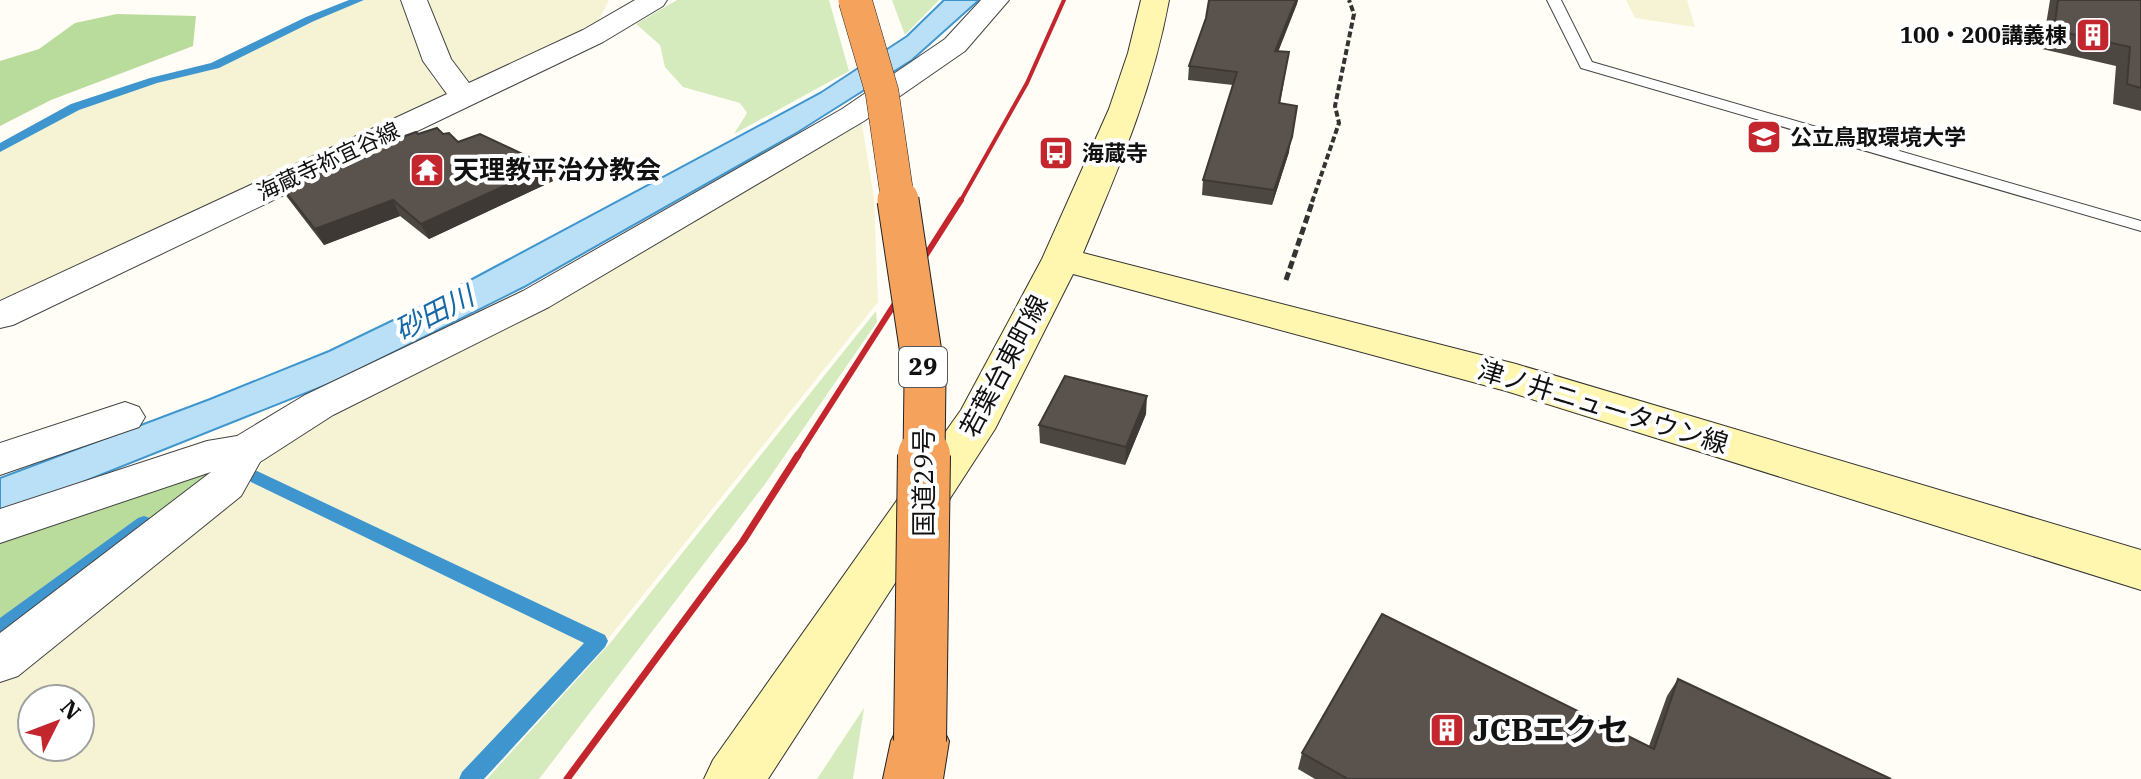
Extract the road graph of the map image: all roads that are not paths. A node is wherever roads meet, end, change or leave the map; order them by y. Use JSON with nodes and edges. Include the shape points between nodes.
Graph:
{"nodes":[{"id":1,"x":414,"y":0,"type":"edge"},
{"id":2,"x":855,"y":0,"type":"edge"},
{"id":3,"x":996,"y":0,"type":"edge"},
{"id":4,"x":1155,"y":0,"type":"edge"},
{"id":5,"x":1554,"y":0,"type":"edge"},
{"id":6,"x":647,"y":2,"type":"edge"},
{"id":7,"x":464,"y":96,"type":"junction"},
{"id":8,"x":2141,"y":226,"type":"edge"},
{"id":9,"x":1061,"y":259,"type":"junction"},
{"id":10,"x":0,"y":316,"type":"edge"},
{"id":11,"x":125,"y":417,"type":"dead end"},
{"id":12,"x":245,"y":451,"type":"junction"},
{"id":13,"x":0,"y":459,"type":"edge"},
{"id":14,"x":0,"y":526,"type":"edge"},
{"id":15,"x":2141,"y":570,"type":"edge"},
{"id":16,"x":0,"y":661,"type":"edge"},
{"id":17,"x":918,"y":766,"type":"edge"},
{"id":18,"x":734,"y":779,"type":"edge"}],
"edges":[{"from":1,"to":7,"type":"street","via":[[437,61]]},
{"from":2,"to":17,"type":"highway","name":"国道29号","number":"29","bridge":true,"via":[[882,92],[925,380]]},
{"from":3,"to":12,"type":"street","via":[[955,45],[853,115],[536,299],[319,405]]},
{"from":4,"to":9,"type":"main road","name":"若葉台東町線","via":[[1126,109]]},
{"from":5,"to":8,"type":"lane","via":[[1586,65]]},
{"from":6,"to":7,"type":"street","name":"海蔵寺祢宜谷線","via":[[593,36]]},
{"from":7,"to":10,"type":"street","name":"海蔵寺祢宜谷線"},
{"from":9,"to":15,"type":"main road","name":"津ノ井ニュータウン線","via":[[1516,379]]},
{"from":9,"to":18,"type":"main road","name":"若葉台東町線","via":[[979,418]]},
{"from":11,"to":13,"type":"street"},
{"from":12,"to":14,"type":"street","via":[[222,452]]},
{"from":12,"to":16,"type":"street","via":[[226,484]]}]}
